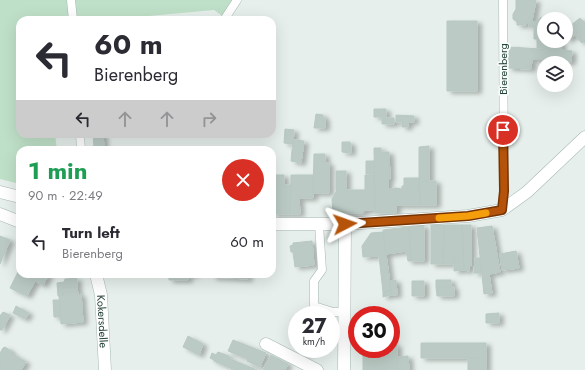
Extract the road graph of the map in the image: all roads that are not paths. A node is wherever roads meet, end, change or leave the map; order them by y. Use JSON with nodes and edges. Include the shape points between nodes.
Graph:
{"nodes":[{"id":1,"x":71,"y":0,"type":"edge"},
{"id":2,"x":237,"y":0,"type":"edge"},
{"id":3,"x":503,"y":0,"type":"edge"},
{"id":4,"x":73,"y":16,"type":"edge"},
{"id":5,"x":227,"y":16,"type":"edge"},
{"id":6,"x":585,"y":137,"type":"edge"},
{"id":7,"x":0,"y":192,"type":"edge"},
{"id":8,"x":16,"y":196,"type":"edge"},
{"id":9,"x":502,"y":210,"type":"junction"},
{"id":10,"x":0,"y":214,"type":"edge"},
{"id":11,"x":16,"y":220,"type":"edge"},
{"id":12,"x":276,"y":224,"type":"edge"},
{"id":13,"x":319,"y":224,"type":"junction"},
{"id":14,"x":345,"y":224,"type":"junction"},
{"id":15,"x":97,"y":278,"type":"edge"},
{"id":16,"x":345,"y":312,"type":"junction"},
{"id":17,"x":266,"y":344,"type":"dead end"},
{"id":18,"x":106,"y":370,"type":"edge"},
{"id":19,"x":317,"y":370,"type":"edge"},
{"id":20,"x":344,"y":370,"type":"edge"}],
"edges":[{"from":1,"to":4,"type":"lane"},
{"from":2,"to":5,"type":"lane"},
{"from":3,"to":9,"type":"lane","name":"Bierenberg"},
{"from":6,"to":9,"type":"street","via":[[527,192]]},
{"from":7,"to":8,"type":"street"},
{"from":9,"to":14,"type":"street","via":[[468,216]]},
{"from":10,"to":11,"type":"street"},
{"from":12,"to":13,"type":"street"},
{"from":13,"to":14,"type":"street"},
{"from":13,"to":16,"type":"lane","via":[[322,270],[314,281],[314,306],[333,312]]},
{"from":14,"to":16,"type":"street"},
{"from":15,"to":18,"type":"street","name":"Kokersdelle","via":[[101,295]]},
{"from":16,"to":20,"type":"street"},
{"from":17,"to":19,"type":"street"}]}
